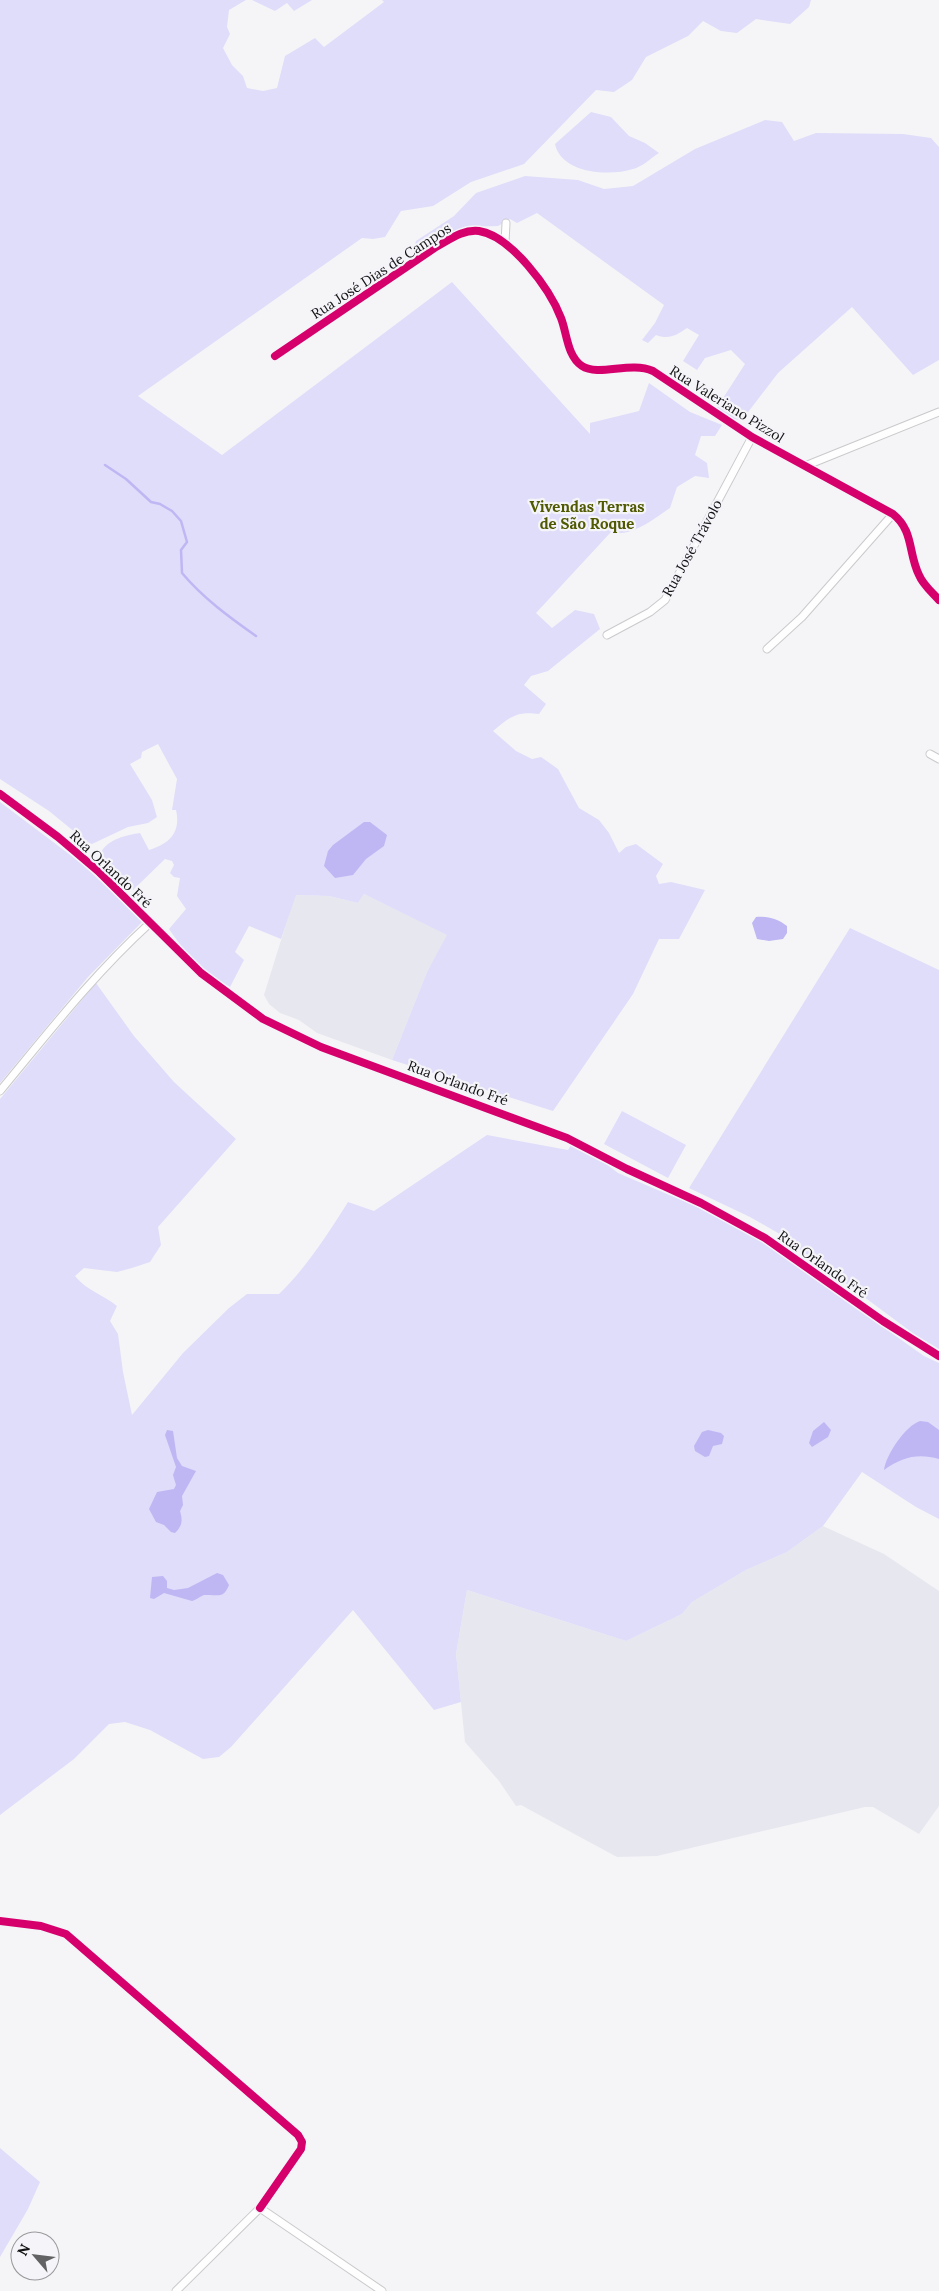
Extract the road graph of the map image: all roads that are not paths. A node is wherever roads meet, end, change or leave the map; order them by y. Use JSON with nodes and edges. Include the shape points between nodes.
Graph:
{"nodes":[{"id":1,"x":506,"y":223,"type":"dead end"},
{"id":2,"x":505,"y":243,"type":"junction"},
{"id":3,"x":276,"y":356,"type":"dead end"},
{"id":4,"x":939,"y":412,"type":"edge"},
{"id":5,"x":752,"y":437,"type":"junction"},
{"id":6,"x":805,"y":466,"type":"junction"},
{"id":7,"x":893,"y":514,"type":"junction"},
{"id":8,"x":939,"y":600,"type":"edge"},
{"id":9,"x":607,"y":635,"type":"dead end"},
{"id":10,"x":768,"y":649,"type":"dead end"},
{"id":11,"x":930,"y":754,"type":"dead end"},
{"id":12,"x":939,"y":759,"type":"edge"},
{"id":13,"x":0,"y":794,"type":"edge"},
{"id":14,"x":150,"y":923,"type":"junction"},
{"id":15,"x":0,"y":1092,"type":"edge"},
{"id":16,"x":939,"y":1356,"type":"edge"},
{"id":17,"x":0,"y":1921,"type":"edge"},
{"id":18,"x":260,"y":2208,"type":"junction"},
{"id":19,"x":176,"y":2291,"type":"edge"},
{"id":20,"x":382,"y":2291,"type":"edge"}],
"edges":[{"from":1,"to":2,"type":"street"},
{"from":2,"to":3,"type":"street","name":"Rua José Dias de Campos","via":[[479,232],[464,232],[436,247]]},
{"from":2,"to":5,"type":"street","name":"Rua Valeriano Pizzol","via":[[550,295],[571,352],[583,367],[594,370],[642,366]]},
{"from":4,"to":6,"type":"street"},
{"from":5,"to":6,"type":"street","name":"Rua Valeriano Pizzol"},
{"from":5,"to":9,"type":"street","name":"Rua José Trávolo","via":[[665,600],[650,612]]},
{"from":6,"to":7,"type":"street","name":"Rua Valeriano Pizzol"},
{"from":7,"to":8,"type":"street","name":"Rua Valeriano Pizzol","via":[[909,533],[918,574]]},
{"from":7,"to":10,"type":"street","via":[[802,617]]},
{"from":11,"to":12,"type":"street"},
{"from":13,"to":14,"type":"street","name":"Rua Orlando Fré","via":[[98,870]]},
{"from":14,"to":15,"type":"street","via":[[118,951]]},
{"from":14,"to":16,"type":"street","name":"Rua Orlando Fré","via":[[201,973],[263,1019],[321,1047],[567,1138],[701,1203],[765,1238]]},
{"from":17,"to":18,"type":"street","via":[[41,1926],[66,1934],[295,2131],[302,2142],[300,2149]]},
{"from":18,"to":19,"type":"street"},
{"from":18,"to":20,"type":"street"}]}
